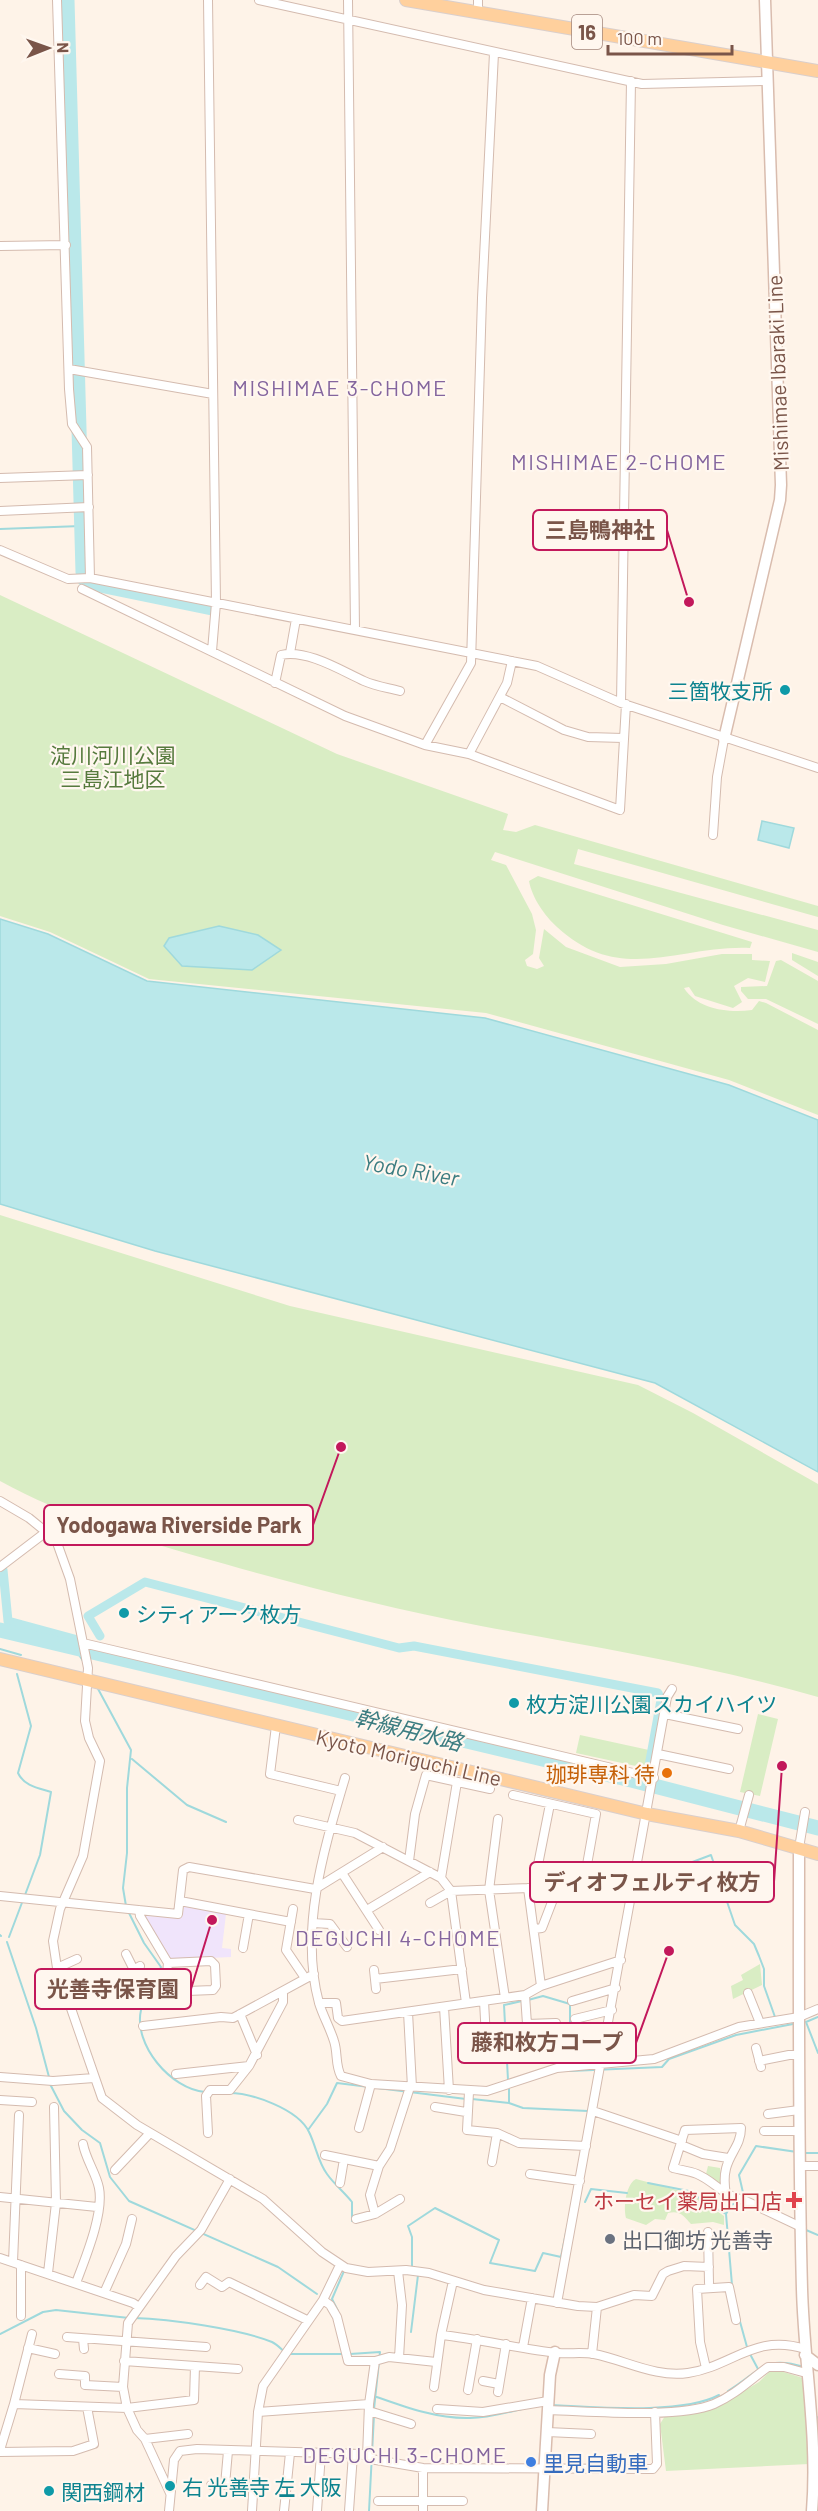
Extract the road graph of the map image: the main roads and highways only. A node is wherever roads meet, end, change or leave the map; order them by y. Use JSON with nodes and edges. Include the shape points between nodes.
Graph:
{"nodes":[{"id":1,"x":406,"y":0,"type":"edge"},
{"id":2,"x":478,"y":6,"type":"edge"},
{"id":3,"x":818,"y":71,"type":"edge"},
{"id":4,"x":0,"y":1659,"type":"edge"},
{"id":5,"x":818,"y":1854,"type":"edge"}],
"edges":[{"from":1,"to":2,"type":"main road","number":"16"},
{"from":2,"to":3,"type":"main road","number":"16"},
{"from":4,"to":5,"type":"main road","name":"Kyoto Moriguchi Line","via":[[276,1726],[739,1829]]}]}
